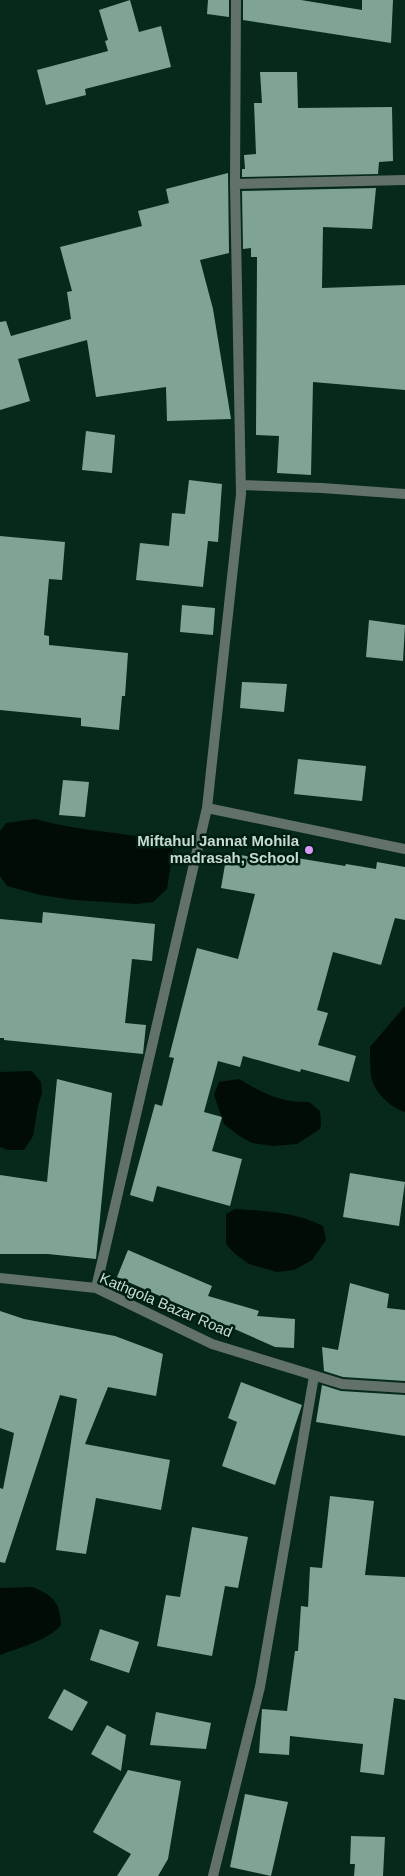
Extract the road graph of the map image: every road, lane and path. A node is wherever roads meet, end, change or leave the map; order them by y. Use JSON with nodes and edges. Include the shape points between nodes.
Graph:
{"nodes":[{"id":1,"x":236,"y":0,"type":"edge"},
{"id":2,"x":405,"y":180,"type":"edge"},
{"id":3,"x":235,"y":184,"type":"junction"},
{"id":4,"x":241,"y":485,"type":"junction"},
{"id":5,"x":405,"y":494,"type":"edge"},
{"id":6,"x":206,"y":808,"type":"junction"},
{"id":7,"x":405,"y":849,"type":"edge"},
{"id":8,"x":0,"y":1278,"type":"edge"},
{"id":9,"x":96,"y":1288,"type":"junction"},
{"id":10,"x":314,"y":1376,"type":"junction"},
{"id":11,"x":405,"y":1388,"type":"edge"},
{"id":12,"x":213,"y":1876,"type":"edge"}],
"edges":[{"from":1,"to":3,"type":"street"},
{"from":2,"to":3,"type":"street"},
{"from":3,"to":4,"type":"street"},
{"from":4,"to":5,"type":"street"},
{"from":4,"to":6,"type":"street"},
{"from":6,"to":7,"type":"street"},
{"from":6,"to":9,"type":"street"},
{"from":8,"to":9,"type":"street","name":"Kathgola Bazar Road"},
{"from":9,"to":10,"type":"street","name":"Kathgola Bazar Road","via":[[212,1344]]},
{"from":10,"to":11,"type":"street","name":"Kathgola Bazar Road","via":[[342,1384]]},
{"from":10,"to":12,"type":"street","via":[[260,1687]]}]}
